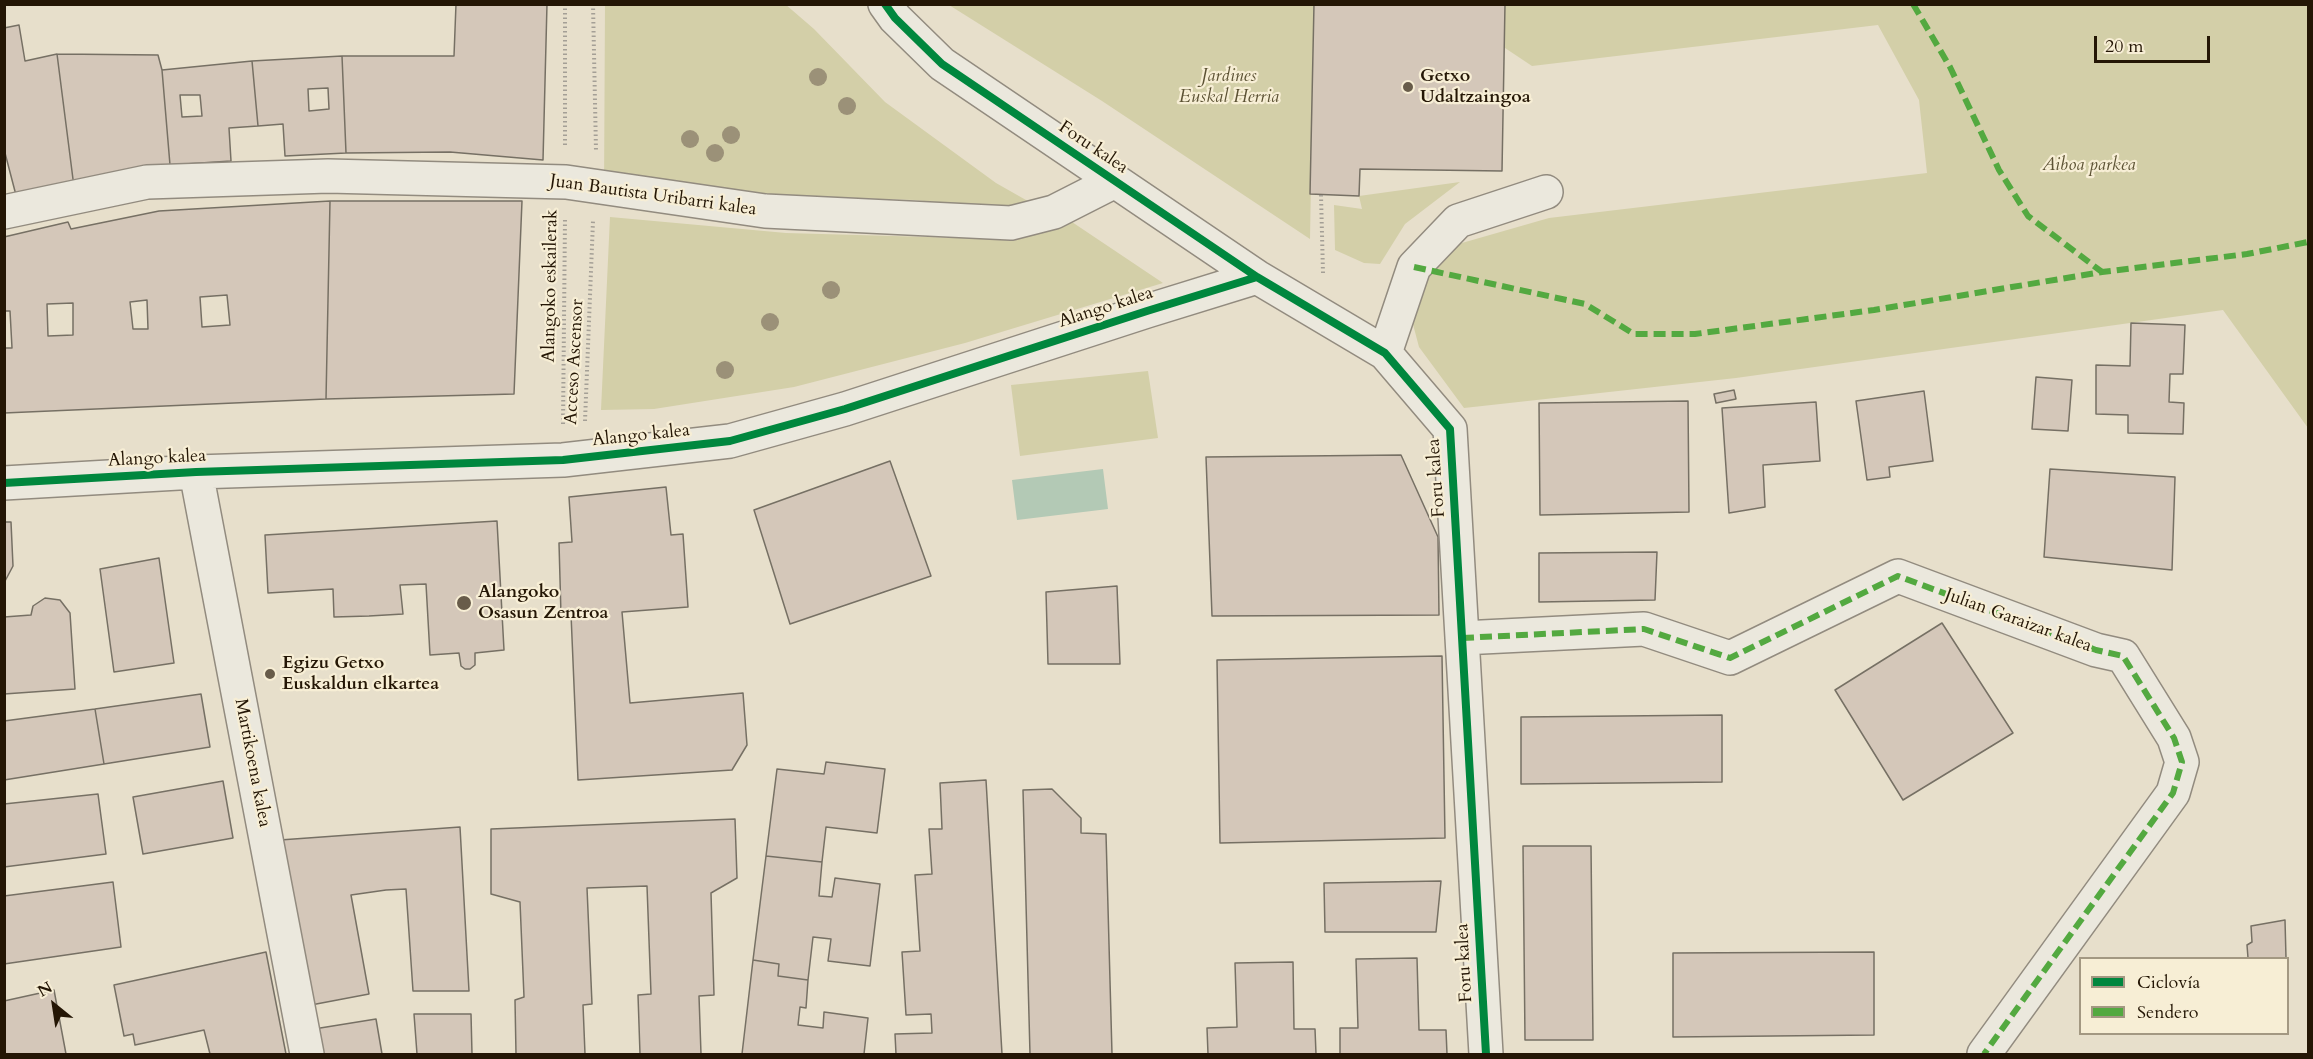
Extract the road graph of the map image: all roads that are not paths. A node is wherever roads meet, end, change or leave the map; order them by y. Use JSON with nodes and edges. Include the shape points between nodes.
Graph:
{"nodes":[{"id":1,"x":885,"y":4,"type":"edge"},
{"id":2,"x":1115,"y":181,"type":"junction"},
{"id":3,"x":1546,"y":192,"type":"dead end"},
{"id":4,"x":4,"y":212,"type":"edge"},
{"id":5,"x":1257,"y":277,"type":"junction"},
{"id":6,"x":1384,"y":354,"type":"junction"},
{"id":7,"x":196,"y":472,"type":"junction"},
{"id":8,"x":4,"y":483,"type":"edge"},
{"id":9,"x":1462,"y":638,"type":"junction"},
{"id":10,"x":307,"y":1054,"type":"edge"},
{"id":11,"x":1486,"y":1054,"type":"edge"},
{"id":12,"x":1984,"y":1054,"type":"edge"}],
"edges":[{"from":1,"to":2,"type":"street","name":"Foru kalea","via":[[942,64]]},
{"from":2,"to":4,"type":"street","name":"Juan Bautista Uribarri kalea","via":[[1054,212],[1011,224],[765,211],[566,182],[328,176],[147,182]]},
{"from":2,"to":5,"type":"street","name":"Foru kalea"},
{"from":3,"to":6,"type":"street","via":[[1458,221],[1414,267]]},
{"from":5,"to":6,"type":"street","name":"Foru kalea"},
{"from":5,"to":7,"type":"street","name":"Alango kalea","via":[[846,409],[730,441],[573,459]]},
{"from":6,"to":9,"type":"street","name":"Foru kalea","via":[[1450,429]]},
{"from":7,"to":8,"type":"street","name":"Alango kalea"},
{"from":7,"to":10,"type":"street","name":"Martikoena kalea"},
{"from":9,"to":11,"type":"street","name":"Foru kalea"},
{"from":9,"to":12,"type":"street","name":"Julian Garaizar kalea","via":[[1644,629],[1730,658],[1898,576],[2096,650],[2123,656],[2174,738],[2182,762],[2173,792]]}]}
